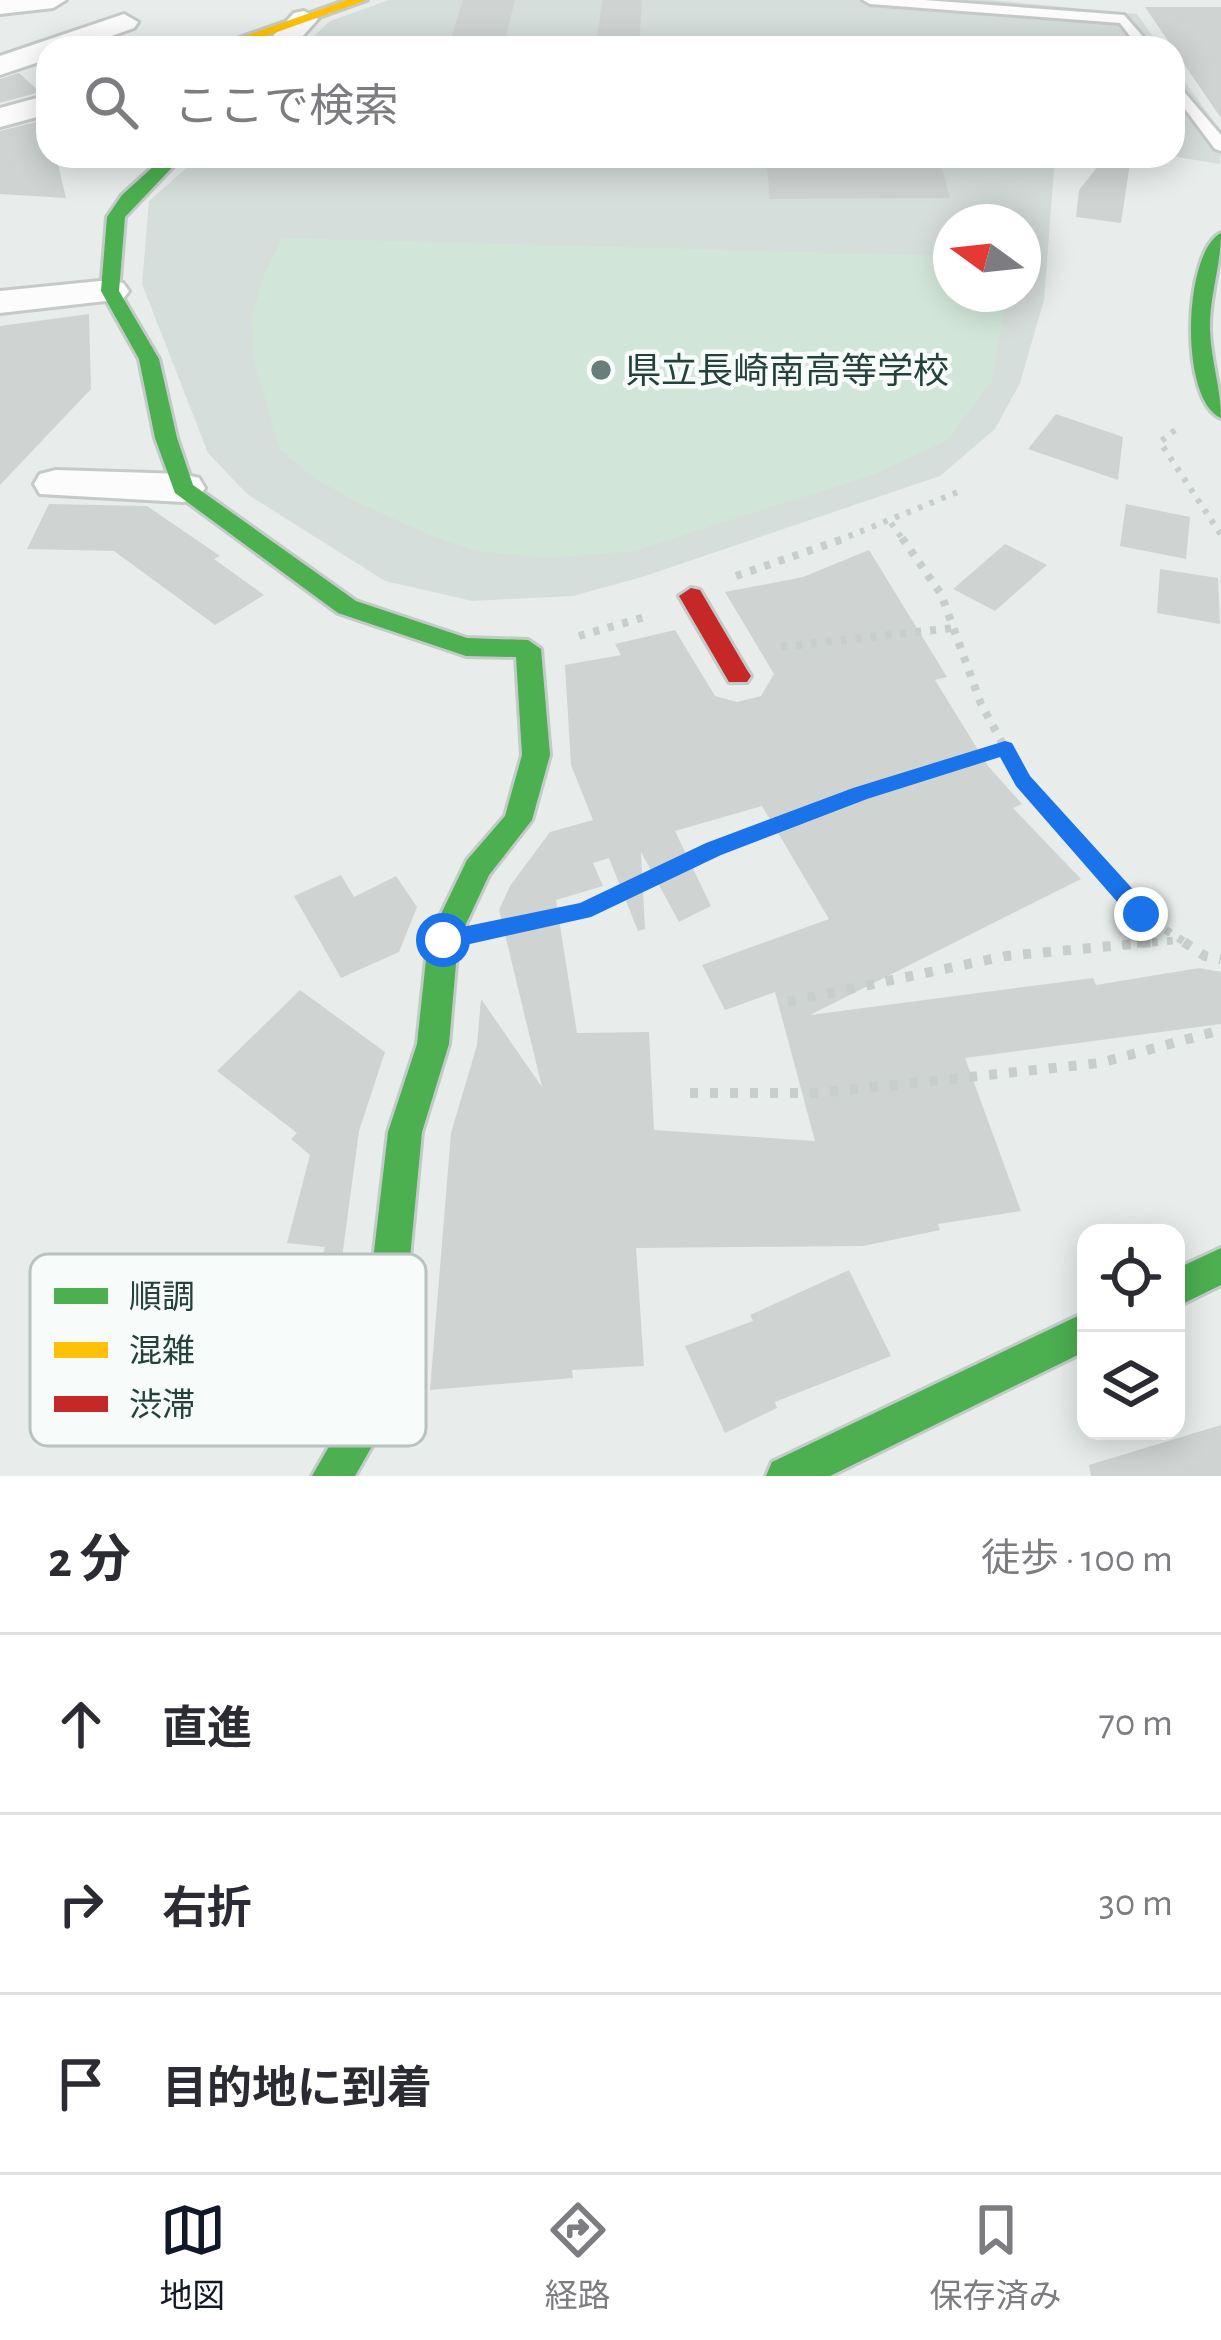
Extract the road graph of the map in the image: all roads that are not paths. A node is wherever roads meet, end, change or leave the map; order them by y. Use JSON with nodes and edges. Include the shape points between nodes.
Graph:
{"nodes":[{"id":1,"x":52,"y":0,"type":"edge"},
{"id":2,"x":360,"y":0,"type":"edge"},
{"id":3,"x":870,"y":0,"type":"edge"},
{"id":4,"x":948,"y":2,"type":"edge"},
{"id":5,"x":0,"y":6,"type":"edge"},
{"id":6,"x":304,"y":19,"type":"junction"},
{"id":7,"x":124,"y":22,"type":"dead end"},
{"id":8,"x":958,"y":26,"type":"dead end"},
{"id":9,"x":86,"y":36,"type":"edge"},
{"id":10,"x":254,"y":36,"type":"edge"},
{"id":11,"x":288,"y":36,"type":"edge"},
{"id":12,"x":1137,"y":36,"type":"edge"},
{"id":13,"x":36,"y":54,"type":"edge"},
{"id":14,"x":0,"y":66,"type":"edge"},
{"id":15,"x":1185,"y":99,"type":"edge"},
{"id":16,"x":36,"y":108,"type":"edge"},
{"id":17,"x":0,"y":118,"type":"edge"},
{"id":18,"x":1221,"y":146,"type":"edge"},
{"id":19,"x":162,"y":168,"type":"edge"},
{"id":20,"x":1221,"y":238,"type":"edge"},
{"id":21,"x":110,"y":291,"type":"junction"},
{"id":22,"x":0,"y":302,"type":"edge"},
{"id":23,"x":1221,"y":412,"type":"edge"},
{"id":24,"x":56,"y":484,"type":"dead end"},
{"id":25,"x":183,"y":488,"type":"junction"},
{"id":26,"x":691,"y":596,"type":"dead end"},
{"id":27,"x":731,"y":664,"type":"road end"},
{"id":28,"x":392,"y":1254,"type":"edge"},
{"id":29,"x":1221,"y":1266,"type":"edge"},
{"id":30,"x":1185,"y":1284,"type":"edge"},
{"id":31,"x":1084,"y":1332,"type":"edge"},
{"id":32,"x":350,"y":1446,"type":"edge"},
{"id":33,"x":800,"y":1473,"type":"edge"},
{"id":34,"x":332,"y":1476,"type":"edge"}],
"edges":[{"from":1,"to":5,"type":"street"},
{"from":2,"to":6,"type":"street"},
{"from":3,"to":4,"type":"lane"},
{"from":4,"to":8,"type":"lane"},
{"from":4,"to":12,"type":"lane","via":[[1124,19]]},
{"from":6,"to":10,"type":"street"},
{"from":6,"to":11,"type":"street"},
{"from":7,"to":9,"type":"street"},
{"from":13,"to":14,"type":"street"},
{"from":15,"to":18,"type":"lane"},
{"from":16,"to":17,"type":"street"},
{"from":19,"to":21,"type":"street","via":[[116,217]]},
{"from":20,"to":23,"type":"street","via":[[1200,285],[1196,336],[1202,379]]},
{"from":21,"to":22,"type":"street"},
{"from":21,"to":25,"type":"street","via":[[148,359]]},
{"from":24,"to":25,"type":"street"},
{"from":25,"to":28,"type":"street","via":[[347,607],[466,646],[528,649],[536,755],[518,820],[477,868],[443,940],[433,1044],[405,1132]]},
{"from":26,"to":27,"type":"street"},
{"from":29,"to":30,"type":"street"},
{"from":31,"to":33,"type":"street"},
{"from":32,"to":34,"type":"street"}]}
